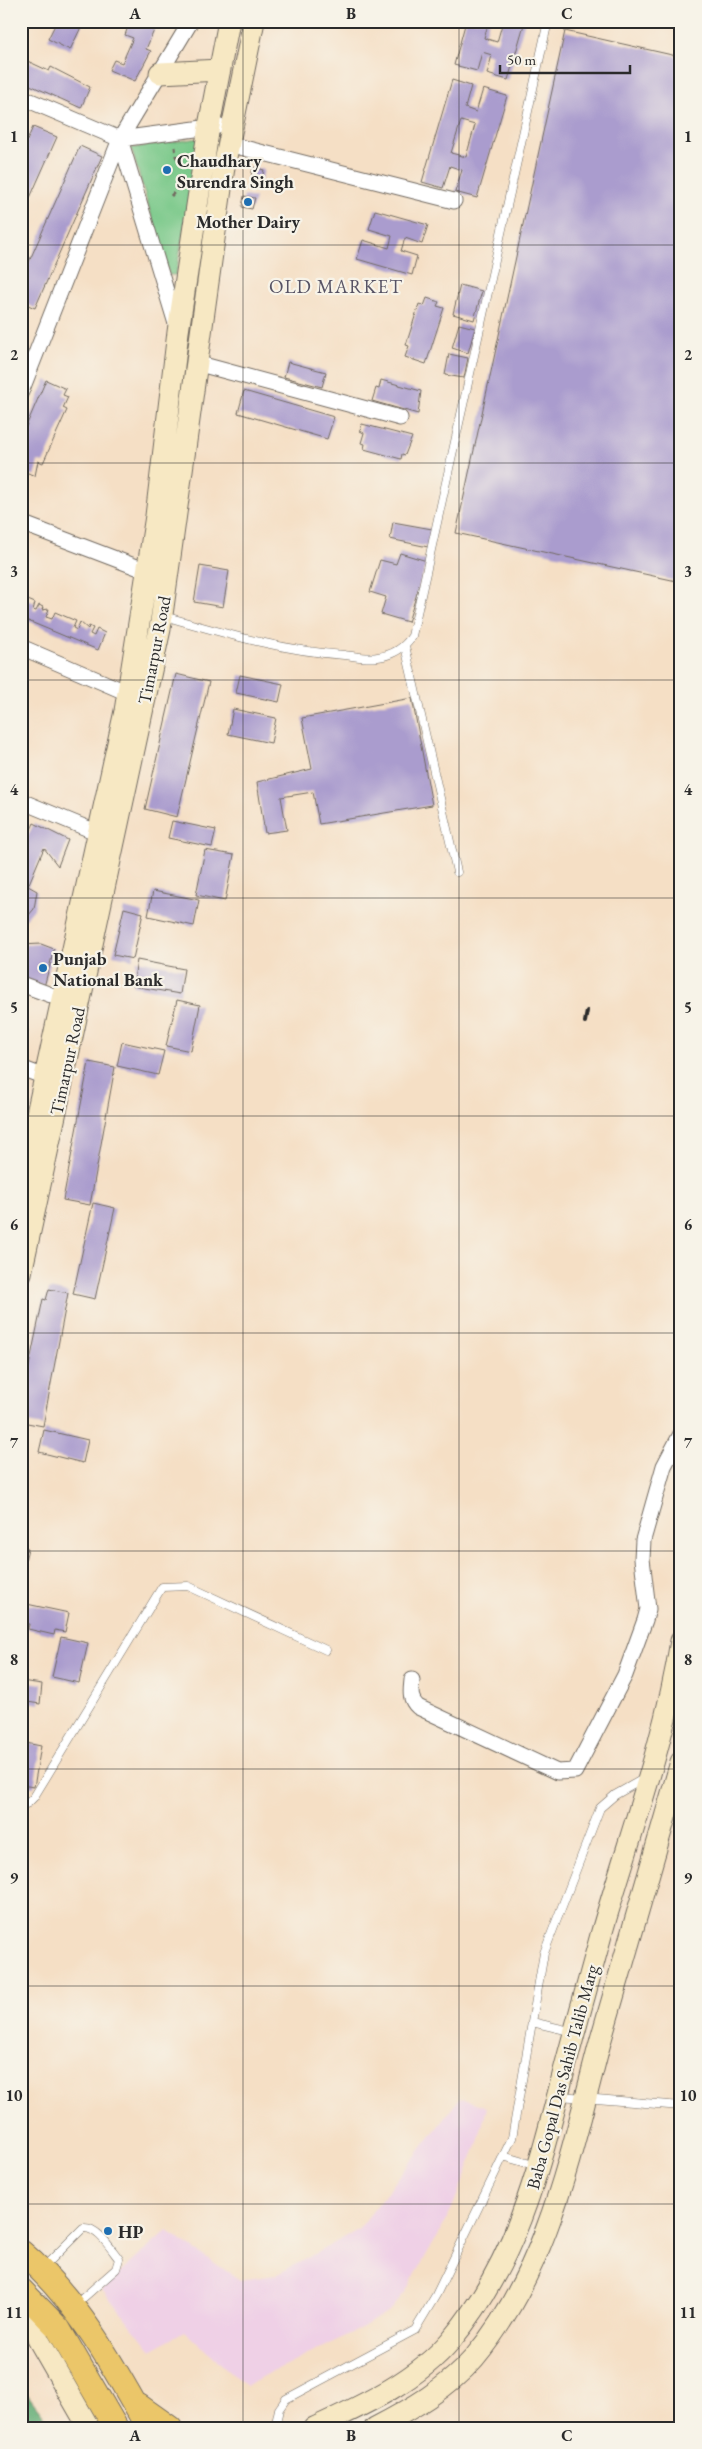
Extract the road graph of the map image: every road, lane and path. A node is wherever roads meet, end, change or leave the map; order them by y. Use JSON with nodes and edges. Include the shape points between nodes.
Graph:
{"nodes":[{"id":1,"x":191,"y":21,"type":"edge"},
{"id":2,"x":229,"y":21,"type":"edge"},
{"id":3,"x":254,"y":21,"type":"edge"},
{"id":4,"x":548,"y":21,"type":"edge"},
{"id":5,"x":220,"y":70,"type":"junction"},
{"id":6,"x":160,"y":73,"type":"junction"},
{"id":7,"x":21,"y":97,"type":"edge"},
{"id":8,"x":209,"y":126,"type":"junction"},
{"id":9,"x":173,"y":131,"type":"junction"},
{"id":10,"x":229,"y":135,"type":"junction"},
{"id":11,"x":120,"y":139,"type":"junction"},
{"id":12,"x":182,"y":172,"type":"dead end"},
{"id":13,"x":182,"y":179,"type":"dead end"},
{"id":14,"x":171,"y":196,"type":"dead end"},
{"id":15,"x":454,"y":201,"type":"dead end"},
{"id":16,"x":178,"y":332,"type":"junction"},
{"id":17,"x":196,"y":363,"type":"junction"},
{"id":18,"x":21,"y":392,"type":"edge"},
{"id":19,"x":400,"y":418,"type":"dead end"},
{"id":20,"x":21,"y":523,"type":"edge"},
{"id":21,"x":158,"y":575,"type":"junction"},
{"id":22,"x":152,"y":613,"type":"junction"},
{"id":23,"x":405,"y":646,"type":"junction"},
{"id":24,"x":22,"y":651,"type":"edge"},
{"id":25,"x":136,"y":697,"type":"junction"},
{"id":26,"x":23,"y":806,"type":"edge"},
{"id":27,"x":107,"y":836,"type":"junction"},
{"id":28,"x":457,"y":872,"type":"dead end"},
{"id":29,"x":21,"y":984,"type":"edge"},
{"id":30,"x":71,"y":1002,"type":"junction"},
{"id":31,"x":21,"y":1068,"type":"edge"},
{"id":32,"x":53,"y":1081,"type":"junction"},
{"id":33,"x":21,"y":1187,"type":"edge"},
{"id":34,"x":21,"y":1273,"type":"edge"},
{"id":35,"x":681,"y":1434,"type":"edge"},
{"id":36,"x":681,"y":1641,"type":"edge"},
{"id":37,"x":326,"y":1650,"type":"dead end"},
{"id":38,"x":412,"y":1680,"type":"dead end"},
{"id":39,"x":681,"y":1762,"type":"edge"},
{"id":40,"x":650,"y":1775,"type":"junction"},
{"id":41,"x":21,"y":1806,"type":"edge"},
{"id":42,"x":532,"y":2022,"type":"junction"},
{"id":43,"x":574,"y":2032,"type":"junction"},
{"id":44,"x":558,"y":2096,"type":"junction"},
{"id":45,"x":586,"y":2098,"type":"junction"},
{"id":46,"x":681,"y":2106,"type":"edge"},
{"id":47,"x":503,"y":2156,"type":"junction"},
{"id":48,"x":540,"y":2167,"type":"junction"},
{"id":49,"x":21,"y":2252,"type":"edge"},
{"id":50,"x":41,"y":2269,"type":"junction"},
{"id":51,"x":26,"y":2295,"type":"edge"},
{"id":52,"x":73,"y":2306,"type":"junction"},
{"id":53,"x":134,"y":2402,"type":"junction"},
{"id":54,"x":381,"y":2426,"type":"edge"},
{"id":55,"x":89,"y":2428,"type":"edge"},
{"id":56,"x":116,"y":2428,"type":"edge"},
{"id":57,"x":148,"y":2428,"type":"edge"},
{"id":58,"x":170,"y":2428,"type":"edge"},
{"id":59,"x":275,"y":2428,"type":"edge"},
{"id":60,"x":314,"y":2428,"type":"edge"}],
"edges":[{"from":1,"to":6,"type":"street"},
{"from":2,"to":5,"type":"street","name":"Timarpur Road"},
{"from":3,"to":10,"type":"street","name":"Timarpur Road"},
{"from":4,"to":23,"type":"lane","via":[[412,636]]},
{"from":5,"to":6,"type":"street"},
{"from":5,"to":8,"type":"street","name":"Timarpur Road"},
{"from":6,"to":11,"type":"street"},
{"from":7,"to":11,"type":"street"},
{"from":8,"to":9,"type":"street"},
{"from":8,"to":10,"type":"street"},
{"from":8,"to":16,"type":"street","name":"Timarpur Road"},
{"from":9,"to":11,"type":"street"},
{"from":9,"to":12,"type":"path"},
{"from":10,"to":15,"type":"street"},
{"from":10,"to":17,"type":"street","name":"Timarpur Road"},
{"from":11,"to":16,"type":"street"},
{"from":11,"to":18,"type":"street"},
{"from":13,"to":14,"type":"path","via":[[181,186]]},
{"from":16,"to":21,"type":"street","name":"Timarpur Road"},
{"from":17,"to":19,"type":"street"},
{"from":17,"to":21,"type":"street","name":"Timarpur Road"},
{"from":20,"to":21,"type":"street"},
{"from":21,"to":22,"type":"street","name":"Timarpur Road"},
{"from":22,"to":23,"type":"lane","via":[[242,638],[320,654],[377,658]]},
{"from":22,"to":25,"type":"street","name":"Timarpur Road"},
{"from":23,"to":28,"type":"lane"},
{"from":24,"to":25,"type":"street"},
{"from":25,"to":27,"type":"street","name":"Timarpur Road"},
{"from":26,"to":27,"type":"street"},
{"from":27,"to":30,"type":"street","name":"Timarpur Road"},
{"from":29,"to":30,"type":"street"},
{"from":30,"to":32,"type":"street","name":"Timarpur Road"},
{"from":31,"to":32,"type":"street"},
{"from":32,"to":33,"type":"street","name":"Timarpur Road"},
{"from":32,"to":34,"type":"street","name":"Timarpur Road"},
{"from":35,"to":38,"type":"street","via":[[664,1466],[643,1540],[648,1609],[645,1620],[625,1675],[575,1771],[557,1772],[418,1707],[410,1695]]},
{"from":36,"to":40,"type":"street","name":"Baba Gopal Das Sahib Talib Marg","via":[[673,1687]]},
{"from":37,"to":41,"type":"lane","via":[[188,1586],[162,1587],[34,1797]]},
{"from":39,"to":45,"type":"street","name":"Baba Gopal Das Sahib Talib Marg","via":[[628,1940]]},
{"from":40,"to":42,"type":"lane","via":[[615,1795],[600,1808],[544,1953]]},
{"from":40,"to":43,"type":"street","name":"Baba Gopal Das Sahib Talib Marg"},
{"from":42,"to":43,"type":"lane"},
{"from":42,"to":47,"type":"lane","via":[[512,2138]]},
{"from":43,"to":44,"type":"street","name":"Baba Gopal Das Sahib Talib Marg"},
{"from":44,"to":45,"type":"lane"},
{"from":44,"to":48,"type":"street","name":"Baba Gopal Das Sahib Talib Marg"},
{"from":45,"to":46,"type":"lane"},
{"from":45,"to":54,"type":"street","name":"Baba Gopal Das Sahib Talib Marg","via":[[552,2217],[533,2260],[492,2335],[444,2386]]},
{"from":47,"to":48,"type":"lane"},
{"from":47,"to":59,"type":"lane","via":[[436,2295],[415,2330],[286,2399],[279,2409]]},
{"from":48,"to":60,"type":"street","name":"Baba Gopal Das Sahib Talib Marg","via":[[526,2207],[493,2277],[450,2341],[426,2364],[377,2396]]},
{"from":49,"to":50,"type":"main road"},
{"from":50,"to":52,"type":"main road"},
{"from":50,"to":52,"type":"lane","via":[[82,2228],[96,2232],[119,2259],[116,2269]]},
{"from":51,"to":55,"type":"street","via":[[38,2338]]},
{"from":51,"to":56,"type":"main road","via":[[58,2328]]},
{"from":52,"to":53,"type":"main road"},
{"from":53,"to":57,"type":"main road"},
{"from":53,"to":58,"type":"main road"}]}
